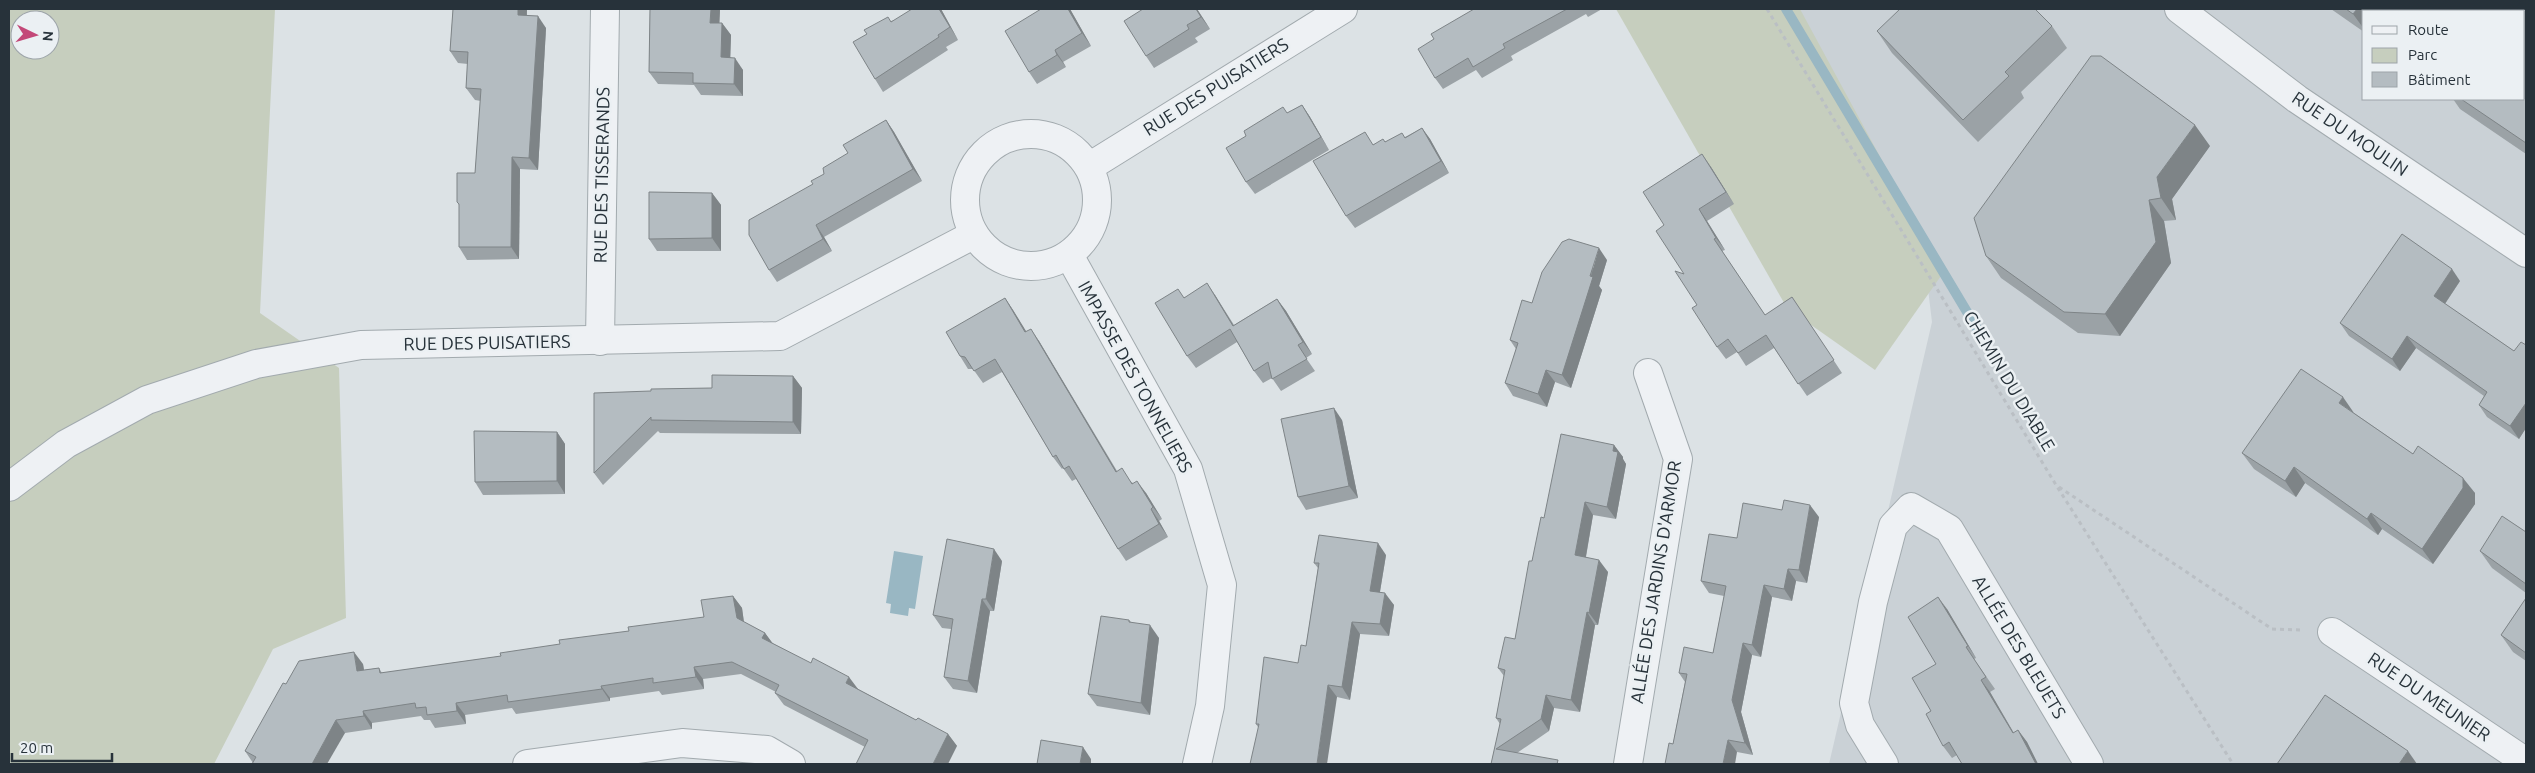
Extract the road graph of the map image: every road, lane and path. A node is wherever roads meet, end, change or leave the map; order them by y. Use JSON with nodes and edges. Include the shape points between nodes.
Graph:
{"nodes":[{"id":1,"x":604,"y":9,"type":"edge"},
{"id":2,"x":1343,"y":9,"type":"edge"},
{"id":3,"x":1767,"y":9,"type":"edge"},
{"id":4,"x":2179,"y":9,"type":"edge"},
{"id":5,"x":1089,"y":167,"type":"junction"},
{"id":6,"x":974,"y":235,"type":"junction"},
{"id":7,"x":2526,"y":253,"type":"edge"},
{"id":8,"x":1069,"y":255,"type":"junction"},
{"id":9,"x":600,"y":341,"type":"junction"},
{"id":10,"x":1648,"y":373,"type":"dead end"},
{"id":11,"x":2056,"y":485,"type":"junction"},
{"id":12,"x":9,"y":487,"type":"edge"},
{"id":13,"x":2332,"y":632,"type":"joint"},
{"id":14,"x":2526,"y":762,"type":"edge"},
{"id":15,"x":527,"y":764,"type":"edge"},
{"id":16,"x":792,"y":764,"type":"edge"},
{"id":17,"x":1197,"y":764,"type":"edge"},
{"id":18,"x":1628,"y":764,"type":"edge"},
{"id":19,"x":1884,"y":764,"type":"edge"},
{"id":20,"x":2090,"y":764,"type":"edge"},
{"id":21,"x":2233,"y":764,"type":"edge"}],
"edges":[{"from":1,"to":9,"type":"street","name":"RUE DES TISSERANDS"},
{"from":2,"to":5,"type":"street","name":"RUE DES PUISATIERS"},
{"from":3,"to":11,"type":"path","name":"CHEMIN DU DIABLE"},
{"from":4,"to":7,"type":"street","name":"RUE DU MOULIN","via":[[2297,99]]},
{"from":5,"to":6,"type":"street","via":[[1076,150],[1058,139],[1038,133],[1016,134],[997,142],[980,156],[969,174],[964,194],[966,215]]},
{"from":5,"to":8,"type":"street","via":[[1096,185],[1097,205],[1093,224],[1083,242]]},
{"from":6,"to":8,"type":"street","via":[[988,252],[1006,263],[1028,267],[1049,264]]},
{"from":6,"to":9,"type":"street","name":"RUE DES PUISATIERS","via":[[780,336]]},
{"from":8,"to":17,"type":"street","name":"IMPASSE DES TONNELIERS","via":[[1188,469],[1222,585],[1210,706]]},
{"from":9,"to":12,"type":"street","name":"RUE DES PUISATIERS","via":[[361,345],[256,364],[147,400],[66,444]]},
{"from":10,"to":18,"type":"street","name":"ALLÉE DES JARDINS D'ARMOR","via":[[1678,458]]},
{"from":11,"to":13,"type":"path","via":[[2272,629]]},
{"from":11,"to":21,"type":"path","name":"CHEMIN DU DIABLE"},
{"from":13,"to":14,"type":"street","name":"RUE DU MEUNIER"},
{"from":15,"to":16,"type":"street","via":[[682,742],[767,750]]},
{"from":19,"to":20,"type":"street","name":"ALLÉE DES BLEUETS","via":[[1860,725],[1854,703],[1873,602],[1892,526],[1911,507],[1949,529]]}]}
